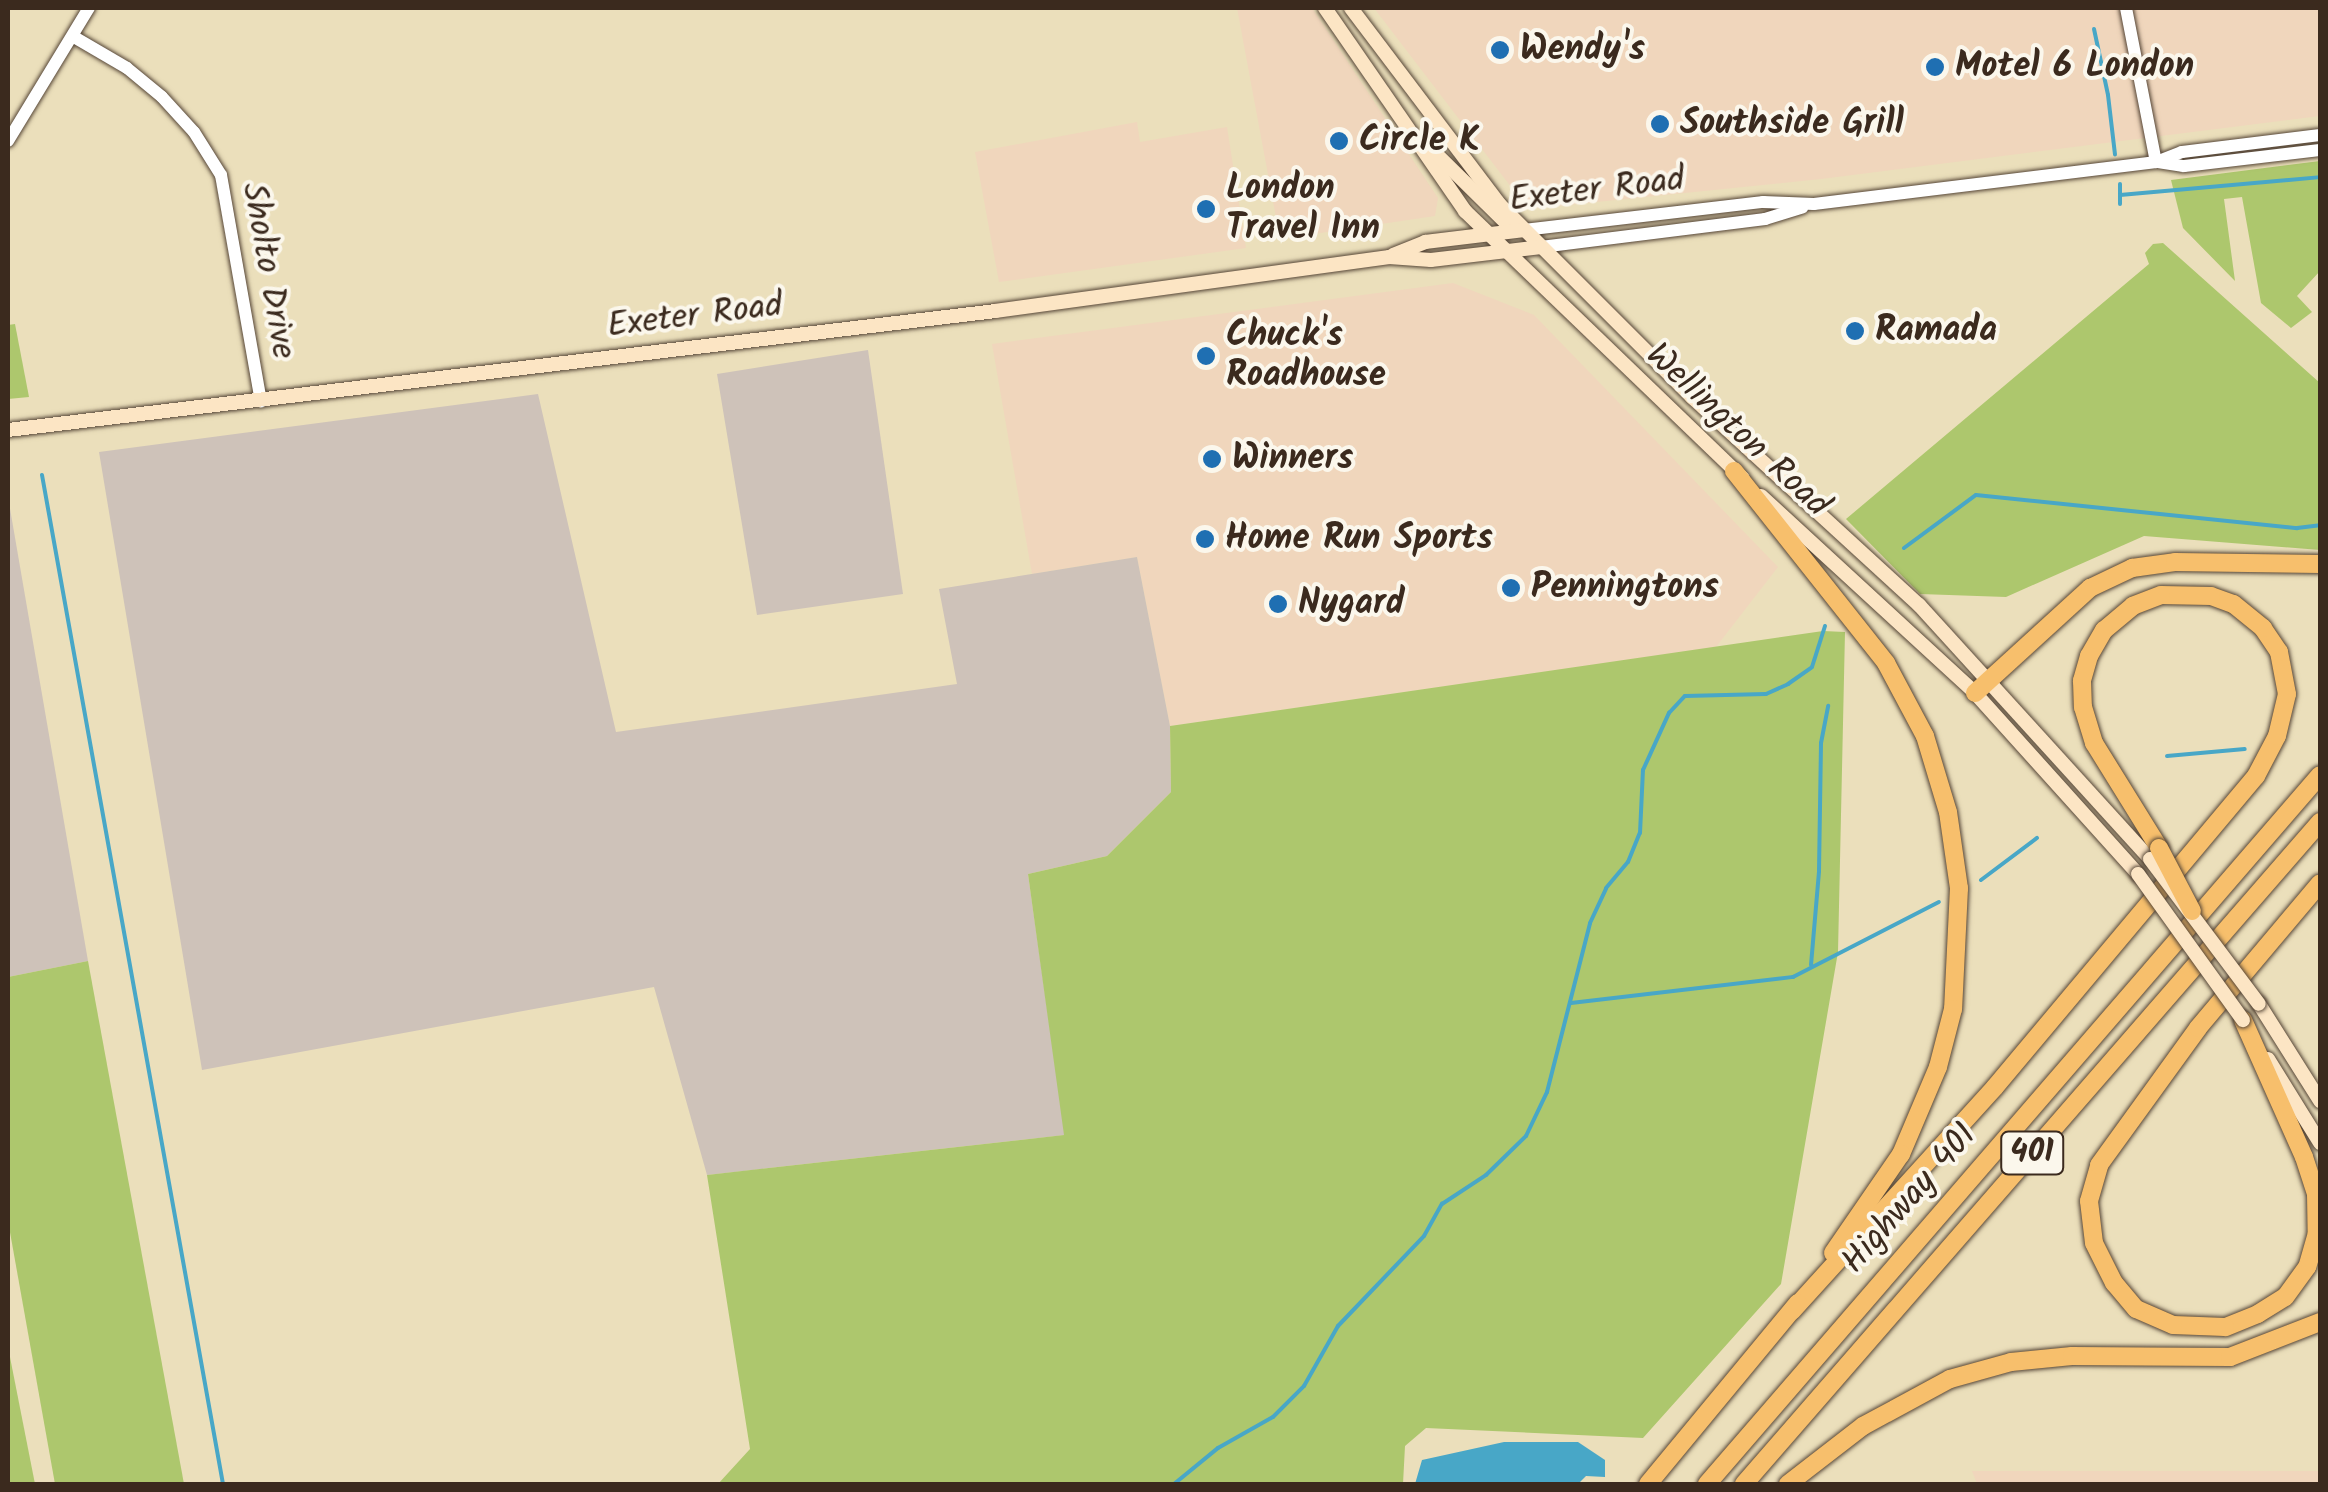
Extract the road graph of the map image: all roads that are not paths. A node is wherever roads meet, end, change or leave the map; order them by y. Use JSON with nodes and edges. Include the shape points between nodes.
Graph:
{"nodes":[{"id":1,"x":88,"y":8,"type":"edge"},
{"id":2,"x":1325,"y":8,"type":"edge"},
{"id":3,"x":1351,"y":8,"type":"edge"},
{"id":4,"x":2126,"y":8,"type":"edge"},
{"id":5,"x":74,"y":38,"type":"junction"},
{"id":6,"x":1393,"y":111,"type":"junction"},
{"id":7,"x":2320,"y":135,"type":"edge"},
{"id":8,"x":8,"y":141,"type":"edge"},
{"id":9,"x":2320,"y":150,"type":"edge"},
{"id":10,"x":2156,"y":162,"type":"junction"},
{"id":11,"x":1814,"y":204,"type":"junction"},
{"id":12,"x":1520,"y":230,"type":"junction"},
{"id":13,"x":1488,"y":234,"type":"junction"},
{"id":14,"x":1541,"y":247,"type":"junction"},
{"id":15,"x":1504,"y":251,"type":"junction"},
{"id":16,"x":1389,"y":257,"type":"junction"},
{"id":17,"x":261,"y":401,"type":"junction"},
{"id":18,"x":8,"y":430,"type":"edge"},
{"id":19,"x":1734,"y":471,"type":"junction"},
{"id":20,"x":2320,"y":564,"type":"edge"},
{"id":21,"x":1990,"y":679,"type":"junction"},
{"id":22,"x":1975,"y":693,"type":"junction"},
{"id":23,"x":2320,"y":775,"type":"edge"},
{"id":24,"x":2320,"y":822,"type":"edge"},
{"id":25,"x":2154,"y":854,"type":"junction"},
{"id":26,"x":2320,"y":883,"type":"edge"},
{"id":27,"x":2192,"y":911,"type":"joint"},
{"id":28,"x":2243,"y":1020,"type":"junction"},
{"id":29,"x":2320,"y":1101,"type":"edge"},
{"id":30,"x":2320,"y":1142,"type":"edge"},
{"id":31,"x":1792,"y":1311,"type":"junction"},
{"id":32,"x":2320,"y":1322,"type":"edge"},
{"id":33,"x":1648,"y":1484,"type":"edge"},
{"id":34,"x":1707,"y":1484,"type":"edge"},
{"id":35,"x":1744,"y":1484,"type":"edge"},
{"id":36,"x":1788,"y":1484,"type":"edge"}],
"edges":[{"from":1,"to":5,"type":"street"},
{"from":2,"to":6,"type":"main road","name":"Wellington Road"},
{"from":3,"to":12,"type":"main road","name":"Wellington Road"},
{"from":4,"to":10,"type":"street"},
{"from":5,"to":8,"type":"street"},
{"from":5,"to":17,"type":"street","name":"Sholto Drive","via":[[162,96],[221,175]]},
{"from":6,"to":12,"type":"main road"},
{"from":6,"to":13,"type":"main road","name":"Wellington Road"},
{"from":7,"to":10,"type":"street","name":"Exeter Road","via":[[2182,152]]},
{"from":9,"to":10,"type":"street","name":"Exeter Road","via":[[2184,166]]},
{"from":10,"to":11,"type":"street","name":"Exeter Road"},
{"from":11,"to":12,"type":"street","name":"Exeter Road","via":[[1763,202]]},
{"from":11,"to":14,"type":"street","name":"Exeter Road","via":[[1765,219]]},
{"from":12,"to":13,"type":"main road","name":"Exeter Road"},
{"from":12,"to":14,"type":"main road","name":"Wellington Road"},
{"from":13,"to":15,"type":"main road","name":"Wellington Road"},
{"from":13,"to":16,"type":"main road","name":"Exeter Road","via":[[1426,242]]},
{"from":14,"to":15,"type":"main road","name":"Exeter Road"},
{"from":14,"to":21,"type":"main road","name":"Wellington Road"},
{"from":15,"to":16,"type":"main road","name":"Exeter Road","via":[[1432,260]]},
{"from":15,"to":19,"type":"main road","name":"Wellington Road"},
{"from":16,"to":17,"type":"main road","name":"Exeter Road"},
{"from":17,"to":18,"type":"main road","name":"Exeter Road"},
{"from":19,"to":22,"type":"main road","name":"Wellington Road"},
{"from":19,"to":31,"type":"highway","via":[[1886,662],[1925,736],[1948,812],[1959,888],[1953,1008],[1938,1067],[1900,1154]]},
{"from":20,"to":21,"type":"highway","via":[[2175,562],[2132,568],[2090,588]]},
{"from":21,"to":22,"type":"highway"},
{"from":21,"to":25,"type":"main road","name":"Wellington Road"},
{"from":22,"to":28,"type":"main road","name":"Wellington Road","bridge":true,"via":[[2138,874]]},
{"from":23,"to":34,"type":"highway","name":"Highway 401","number":"401"},
{"from":24,"to":35,"type":"highway","name":"Highway 401","number":"401"},
{"from":25,"to":27,"type":"highway","bridge":true},
{"from":25,"to":31,"type":"highway","via":[[2094,744],[2082,680],[2104,630],[2133,606],[2161,594],[2212,596],[2263,628],[2279,652],[2287,694],[2277,736],[2256,776],[1995,1087]]},
{"from":26,"to":28,"type":"highway","via":[[2198,1028],[2099,1165],[2089,1202],[2094,1243],[2114,1284],[2136,1309],[2173,1325],[2225,1327],[2285,1297],[2306,1268],[2317,1234],[2316,1194],[2304,1157]]},
{"from":27,"to":29,"type":"main road","bridge":true},
{"from":28,"to":30,"type":"main road","name":"Wellington Road"},
{"from":31,"to":33,"type":"highway"},
{"from":32,"to":36,"type":"highway","via":[[2230,1357],[2072,1356],[2011,1362],[1950,1379],[1863,1426]]}]}
